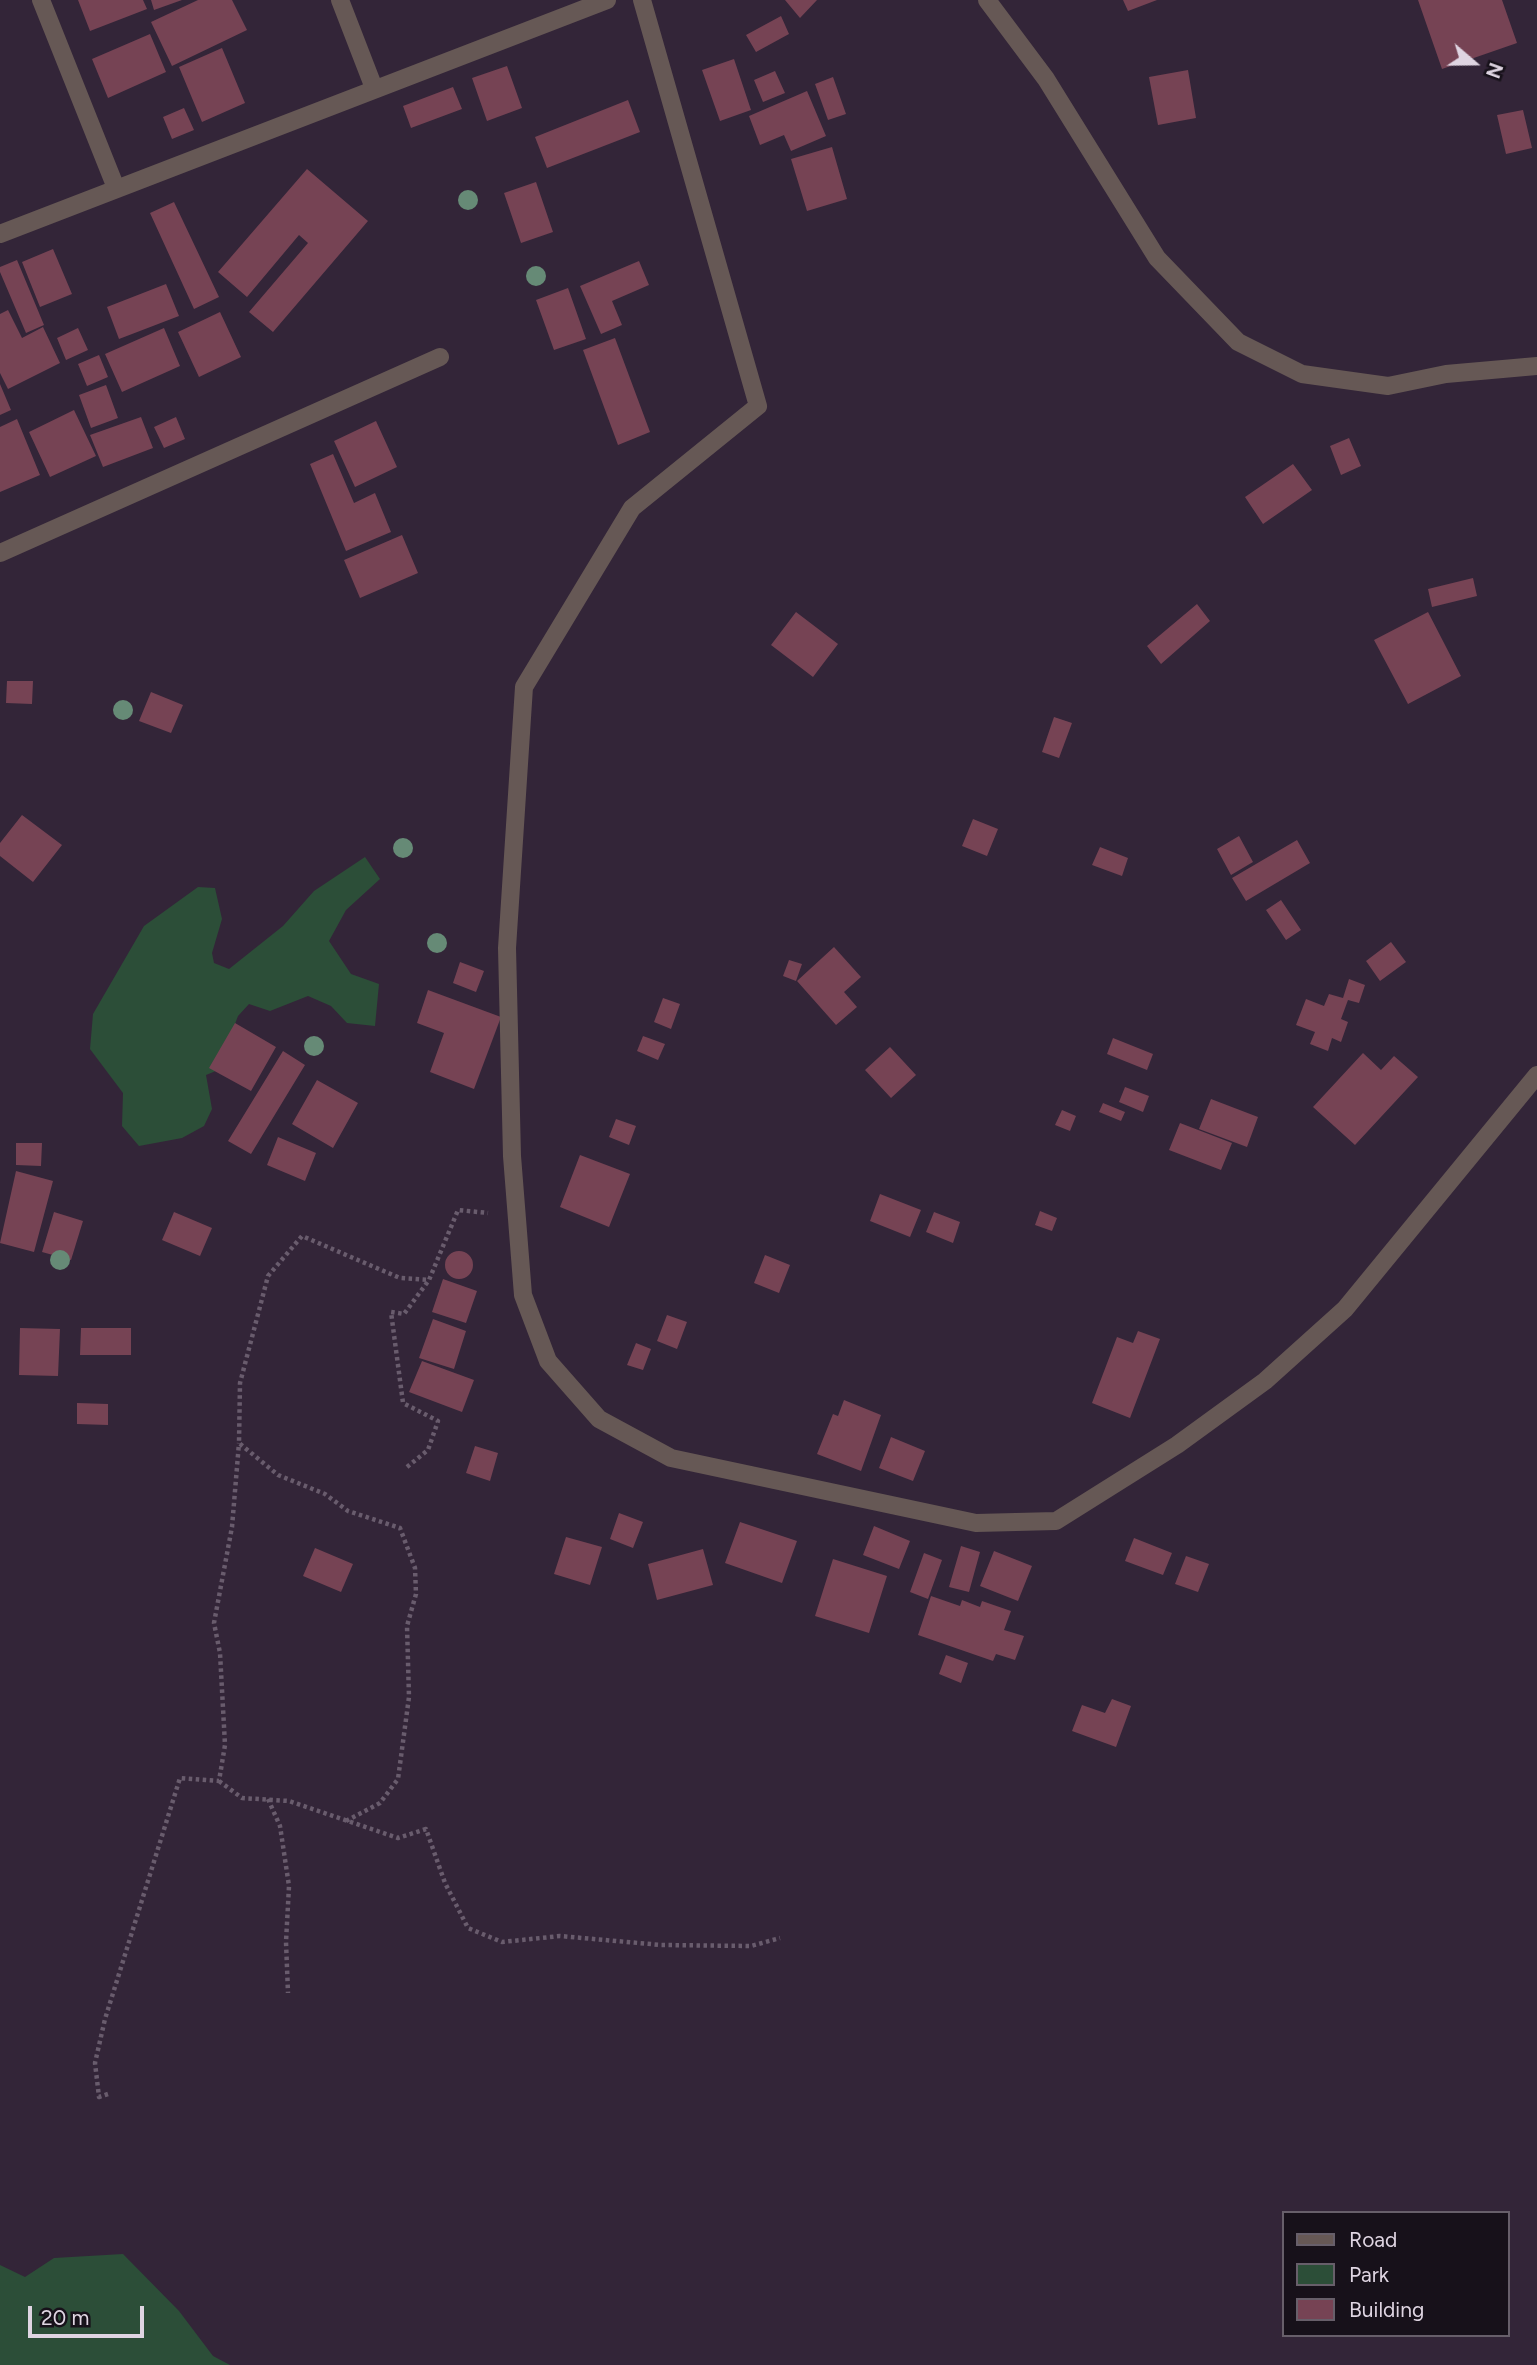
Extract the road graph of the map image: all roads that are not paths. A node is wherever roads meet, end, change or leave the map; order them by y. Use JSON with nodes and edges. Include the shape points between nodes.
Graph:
{"nodes":[{"id":1,"x":41,"y":0,"type":"edge"},
{"id":2,"x":340,"y":0,"type":"edge"},
{"id":3,"x":607,"y":0,"type":"edge"},
{"id":4,"x":642,"y":0,"type":"edge"},
{"id":5,"x":987,"y":0,"type":"edge"},
{"id":6,"x":374,"y":88,"type":"junction"},
{"id":7,"x":116,"y":188,"type":"junction"},
{"id":8,"x":0,"y":234,"type":"edge"},
{"id":9,"x":440,"y":357,"type":"dead end"},
{"id":10,"x":1537,"y":366,"type":"edge"},
{"id":11,"x":0,"y":553,"type":"edge"},
{"id":12,"x":1537,"y":1075,"type":"edge"}],
"edges":[{"from":1,"to":7,"type":"street"},
{"from":2,"to":6,"type":"street"},
{"from":3,"to":6,"type":"street"},
{"from":4,"to":12,"type":"street","via":[[758,406],[632,508],[524,687],[508,948],[512,1156],[523,1295],[548,1361],[599,1419],[671,1458],[976,1523],[1056,1521],[1177,1445],[1265,1381],[1345,1310]]},
{"from":5,"to":10,"type":"street","via":[[1046,79],[1157,258],[1238,342],[1301,374],[1388,386],[1446,374]]},
{"from":6,"to":7,"type":"street"},
{"from":7,"to":8,"type":"street"},
{"from":9,"to":11,"type":"street"}]}
